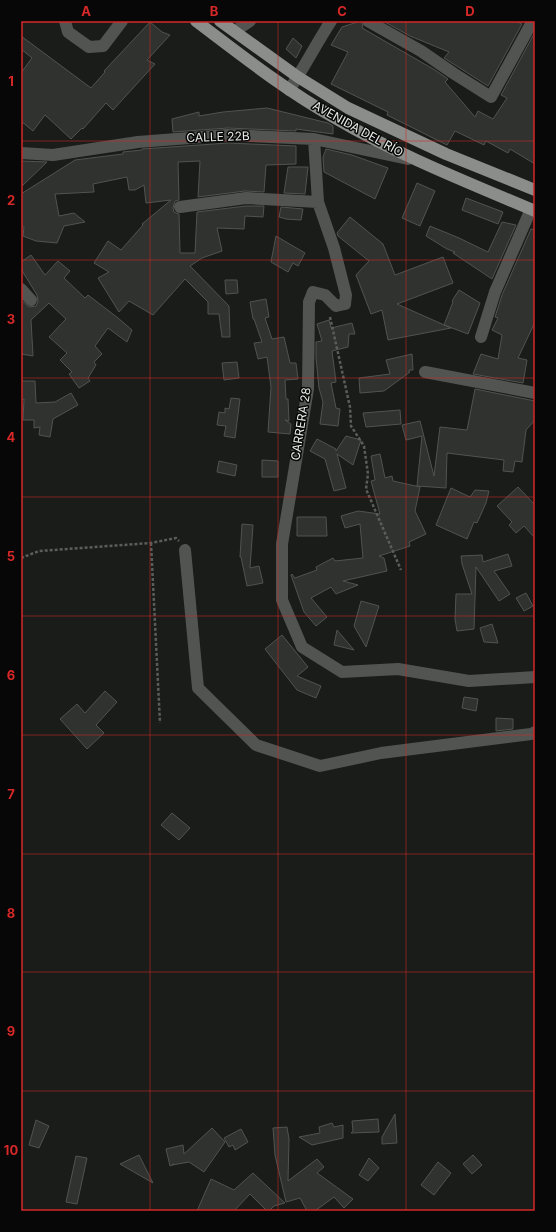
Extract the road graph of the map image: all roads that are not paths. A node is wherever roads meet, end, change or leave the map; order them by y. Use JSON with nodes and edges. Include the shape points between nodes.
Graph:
{"nodes":[{"id":1,"x":65,"y":21,"type":"edge"},
{"id":2,"x":196,"y":21,"type":"edge"},
{"id":3,"x":220,"y":21,"type":"edge"},
{"id":4,"x":250,"y":21,"type":"edge"},
{"id":5,"x":331,"y":21,"type":"edge"},
{"id":6,"x":368,"y":21,"type":"edge"},
{"id":7,"x":117,"y":23,"type":"edge"},
{"id":8,"x":530,"y":24,"type":"edge"},
{"id":9,"x":235,"y":31,"type":"junction"},
{"id":10,"x":298,"y":77,"type":"junction"},
{"id":11,"x":289,"y":90,"type":"junction"},
{"id":12,"x":314,"y":139,"type":"junction"},
{"id":13,"x":21,"y":153,"type":"edge"},
{"id":14,"x":414,"y":160,"type":"junction"},
{"id":15,"x":464,"y":161,"type":"junction"},
{"id":16,"x":458,"y":179,"type":"junction"},
{"id":17,"x":531,"y":188,"type":"edge"},
{"id":18,"x":318,"y":202,"type":"junction"},
{"id":19,"x":180,"y":208,"type":"dead end"},
{"id":20,"x":529,"y":208,"type":"edge"},
{"id":21,"x":21,"y":289,"type":"edge"},
{"id":22,"x":31,"y":300,"type":"dead end"},
{"id":23,"x":482,"y":337,"type":"dead end"},
{"id":24,"x":425,"y":372,"type":"dead end"},
{"id":25,"x":535,"y":393,"type":"edge"},
{"id":26,"x":185,"y":550,"type":"road end"},
{"id":27,"x":535,"y":677,"type":"edge"},
{"id":28,"x":535,"y":732,"type":"edge"}],
"edges":[{"from":1,"to":7,"type":"street","via":[[68,32],[89,47],[103,46]]},
{"from":2,"to":11,"type":"main road","name":"AVENIDA DEL RÍO"},
{"from":3,"to":9,"type":"main road","name":"AVENIDA DEL RÍO"},
{"from":4,"to":9,"type":"street"},
{"from":5,"to":10,"type":"street"},
{"from":6,"to":8,"type":"street","via":[[421,51],[491,97]]},
{"from":9,"to":10,"type":"main road","name":"AVENIDA DEL RÍO"},
{"from":10,"to":11,"type":"street"},
{"from":10,"to":15,"type":"main road","name":"AVENIDA DEL RÍO","via":[[348,108]]},
{"from":11,"to":14,"type":"main road","name":"AVENIDA DEL RÍO","via":[[335,119]]},
{"from":12,"to":13,"type":"street","name":"CALLE 22B","via":[[228,135],[138,142],[53,155]]},
{"from":12,"to":14,"type":"street","name":"CALLE 22B"},
{"from":12,"to":18,"type":"street"},
{"from":14,"to":16,"type":"main road","name":"AVENIDA DEL RÍO"},
{"from":15,"to":16,"type":"main road"},
{"from":15,"to":17,"type":"main road","name":"AVENIDA DEL RÍO"},
{"from":16,"to":20,"type":"main road","name":"AVENIDA DEL RÍO"},
{"from":17,"to":20,"type":"main road"},
{"from":18,"to":19,"type":"street","via":[[246,198]]},
{"from":18,"to":27,"type":"street","name":"CARRERA 28","via":[[334,248],[346,295],[345,304],[336,306],[325,295],[313,292],[309,302],[308,389],[282,544],[282,600],[302,647],[342,672],[398,669],[469,681]]},
{"from":20,"to":23,"type":"street","via":[[495,292]]},
{"from":21,"to":22,"type":"street"},
{"from":24,"to":25,"type":"street"},
{"from":26,"to":28,"type":"street","via":[[198,688],[256,745],[320,766],[381,753]]}]}
